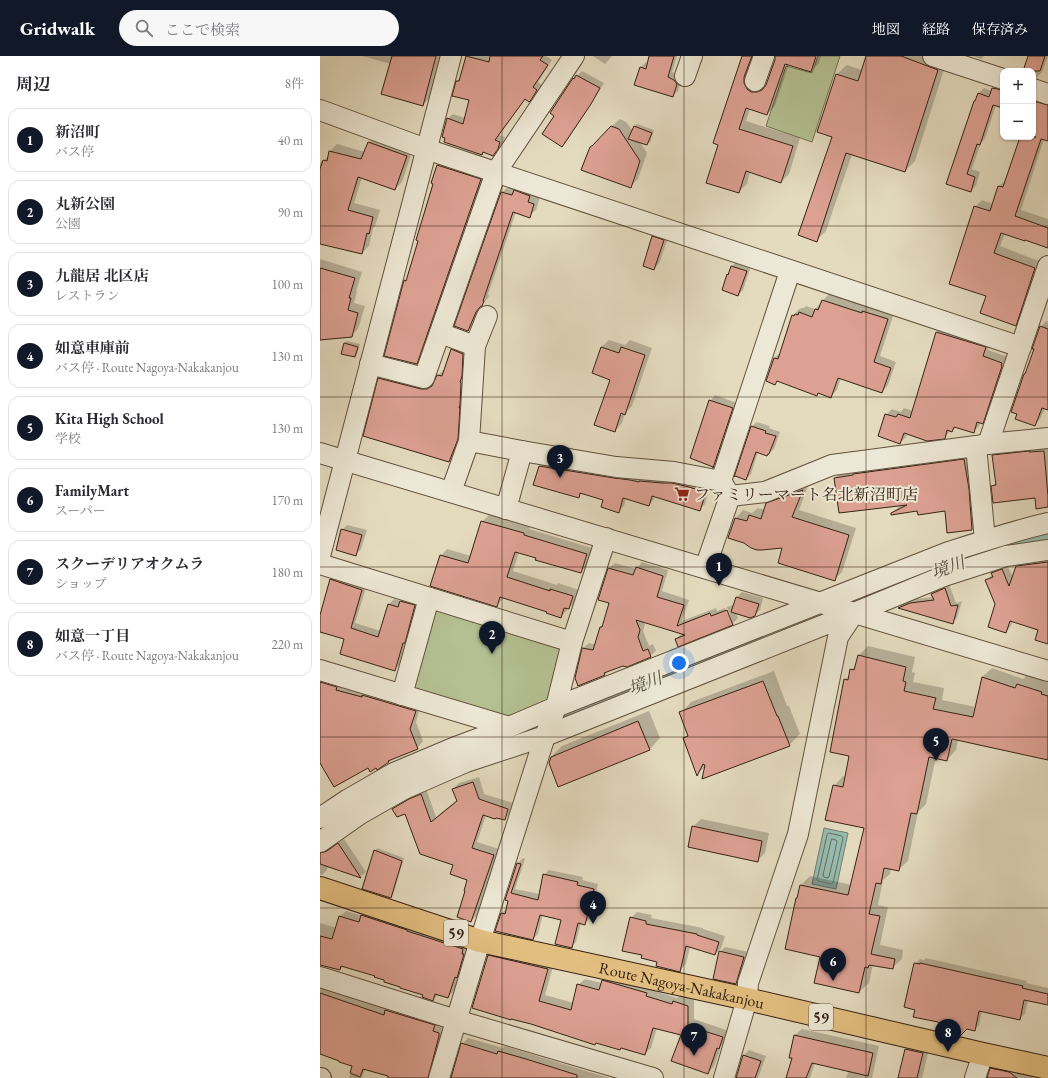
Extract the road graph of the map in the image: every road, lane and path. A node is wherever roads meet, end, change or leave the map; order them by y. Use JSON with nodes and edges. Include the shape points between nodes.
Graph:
{"nodes":[{"id":1,"x":451,"y":56,"type":"edge"},
{"id":2,"x":574,"y":56,"type":"edge"},
{"id":3,"x":692,"y":56,"type":"edge"},
{"id":4,"x":764,"y":56,"type":"edge"},
{"id":5,"x":933,"y":56,"type":"edge"},
{"id":6,"x":963,"y":61,"type":"edge"},
{"id":7,"x":685,"y":76,"type":"dead end"},
{"id":8,"x":1000,"y":78,"type":"edge"},
{"id":9,"x":755,"y":81,"type":"dead end"},
{"id":10,"x":1036,"y":90,"type":"edge"},
{"id":11,"x":1048,"y":94,"type":"edge"},
{"id":12,"x":320,"y":110,"type":"edge"},
{"id":13,"x":426,"y":149,"type":"junction"},
{"id":14,"x":496,"y":172,"type":"junction"},
{"id":15,"x":1048,"y":266,"type":"edge"},
{"id":16,"x":790,"y":271,"type":"junction"},
{"id":17,"x":1041,"y":311,"type":"edge"},
{"id":18,"x":487,"y":316,"type":"dead end"},
{"id":19,"x":440,"y":332,"type":"junction"},
{"id":20,"x":475,"y":346,"type":"junction"},
{"id":21,"x":1021,"y":347,"type":"junction"},
{"id":22,"x":370,"y":364,"type":"junction"},
{"id":23,"x":1048,"y":438,"type":"edge"},
{"id":24,"x":469,"y":441,"type":"junction"},
{"id":25,"x":982,"y":445,"type":"junction"},
{"id":26,"x":522,"y":451,"type":"junction"},
{"id":27,"x":320,"y":453,"type":"edge"},
{"id":28,"x":345,"y":461,"type":"junction"},
{"id":29,"x":726,"y":489,"type":"junction"},
{"id":30,"x":451,"y":492,"type":"junction"},
{"id":31,"x":506,"y":509,"type":"junction"},
{"id":32,"x":1048,"y":523,"type":"edge"},
{"id":33,"x":606,"y":538,"type":"junction"},
{"id":34,"x":986,"y":540,"type":"junction"},
{"id":35,"x":1048,"y":550,"type":"edge"},
{"id":36,"x":320,"y":556,"type":"edge"},
{"id":37,"x":320,"y":564,"type":"edge"},
{"id":38,"x":705,"y":568,"type":"junction"},
{"id":39,"x":429,"y":598,"type":"junction"},
{"id":40,"x":839,"y":609,"type":"junction"},
{"id":41,"x":572,"y":642,"type":"junction"},
{"id":42,"x":320,"y":670,"type":"edge"},
{"id":43,"x":1048,"y":671,"type":"edge"},
{"id":44,"x":402,"y":695,"type":"junction"},
{"id":45,"x":556,"y":707,"type":"junction"},
{"id":46,"x":509,"y":727,"type":"junction"},
{"id":47,"x":545,"y":736,"type":"junction"},
{"id":48,"x":320,"y":818,"type":"edge"},
{"id":49,"x":320,"y":842,"type":"edge"},
{"id":50,"x":320,"y":888,"type":"edge"},
{"id":51,"x":480,"y":941,"type":"junction"},
{"id":52,"x":320,"y":977,"type":"edge"},
{"id":53,"x":746,"y":999,"type":"junction"},
{"id":54,"x":456,"y":1020,"type":"junction"},
{"id":55,"x":983,"y":1054,"type":"junction"},
{"id":56,"x":1048,"y":1068,"type":"edge"},
{"id":57,"x":439,"y":1078,"type":"edge"},
{"id":58,"x":653,"y":1078,"type":"edge"},
{"id":59,"x":724,"y":1078,"type":"edge"},
{"id":60,"x":975,"y":1078,"type":"edge"}],
"edges":[{"from":1,"to":13,"type":"street"},
{"from":2,"to":14,"type":"street"},
{"from":3,"to":7,"type":"street"},
{"from":4,"to":9,"type":"street"},
{"from":5,"to":6,"type":"street"},
{"from":6,"to":8,"type":"street"},
{"from":10,"to":11,"type":"street"},
{"from":12,"to":13,"type":"street"},
{"from":13,"to":14,"type":"street"},
{"from":13,"to":22,"type":"street"},
{"from":14,"to":16,"type":"street"},
{"from":14,"to":19,"type":"street"},
{"from":15,"to":17,"type":"street"},
{"from":16,"to":21,"type":"street"},
{"from":16,"to":29,"type":"street"},
{"from":17,"to":21,"type":"street"},
{"from":18,"to":20,"type":"street"},
{"from":19,"to":20,"type":"street"},
{"from":19,"to":22,"type":"street","via":[[424,378]]},
{"from":20,"to":24,"type":"street"},
{"from":21,"to":25,"type":"street"},
{"from":22,"to":28,"type":"street"},
{"from":23,"to":25,"type":"street"},
{"from":24,"to":26,"type":"street"},
{"from":24,"to":30,"type":"street"},
{"from":25,"to":29,"type":"street","via":[[832,465],[765,492]]},
{"from":25,"to":34,"type":"street"},
{"from":26,"to":29,"type":"street","via":[[616,467],[674,472]]},
{"from":26,"to":31,"type":"street"},
{"from":27,"to":28,"type":"street"},
{"from":28,"to":30,"type":"street"},
{"from":28,"to":36,"type":"street"},
{"from":29,"to":38,"type":"street"},
{"from":30,"to":31,"type":"street"},
{"from":31,"to":33,"type":"street"},
{"from":32,"to":34,"type":"street"},
{"from":33,"to":38,"type":"street"},
{"from":33,"to":41,"type":"street"},
{"from":34,"to":40,"type":"street","via":[[938,556]]},
{"from":35,"to":40,"type":"street","via":[[1006,556]]},
{"from":37,"to":39,"type":"street"},
{"from":38,"to":40,"type":"street"},
{"from":39,"to":41,"type":"street"},
{"from":39,"to":44,"type":"street"},
{"from":40,"to":43,"type":"street"},
{"from":40,"to":45,"type":"street"},
{"from":40,"to":47,"type":"street"},
{"from":40,"to":53,"type":"street","via":[[838,637],[798,834],[748,983]]},
{"from":41,"to":45,"type":"street"},
{"from":42,"to":44,"type":"street"},
{"from":44,"to":46,"type":"street"},
{"from":45,"to":46,"type":"street"},
{"from":45,"to":47,"type":"street"},
{"from":46,"to":48,"type":"street","via":[[394,773]]},
{"from":47,"to":49,"type":"street","via":[[466,762],[404,789],[360,814]]},
{"from":47,"to":51,"type":"street"},
{"from":50,"to":51,"type":"main road","name":"Route Nagoya-Nakakanjou","number":"59"},
{"from":51,"to":53,"type":"main road","name":"Route Nagoya-Nakakanjou","number":"59"},
{"from":51,"to":54,"type":"street"},
{"from":52,"to":54,"type":"street"},
{"from":53,"to":55,"type":"main road","name":"Route Nagoya-Nakakanjou","number":"59"},
{"from":53,"to":59,"type":"street"},
{"from":54,"to":57,"type":"street"},
{"from":54,"to":58,"type":"street"},
{"from":55,"to":56,"type":"main road","name":"Route Nagoya-Nakakanjou","number":"59"},
{"from":55,"to":60,"type":"street"}]}
